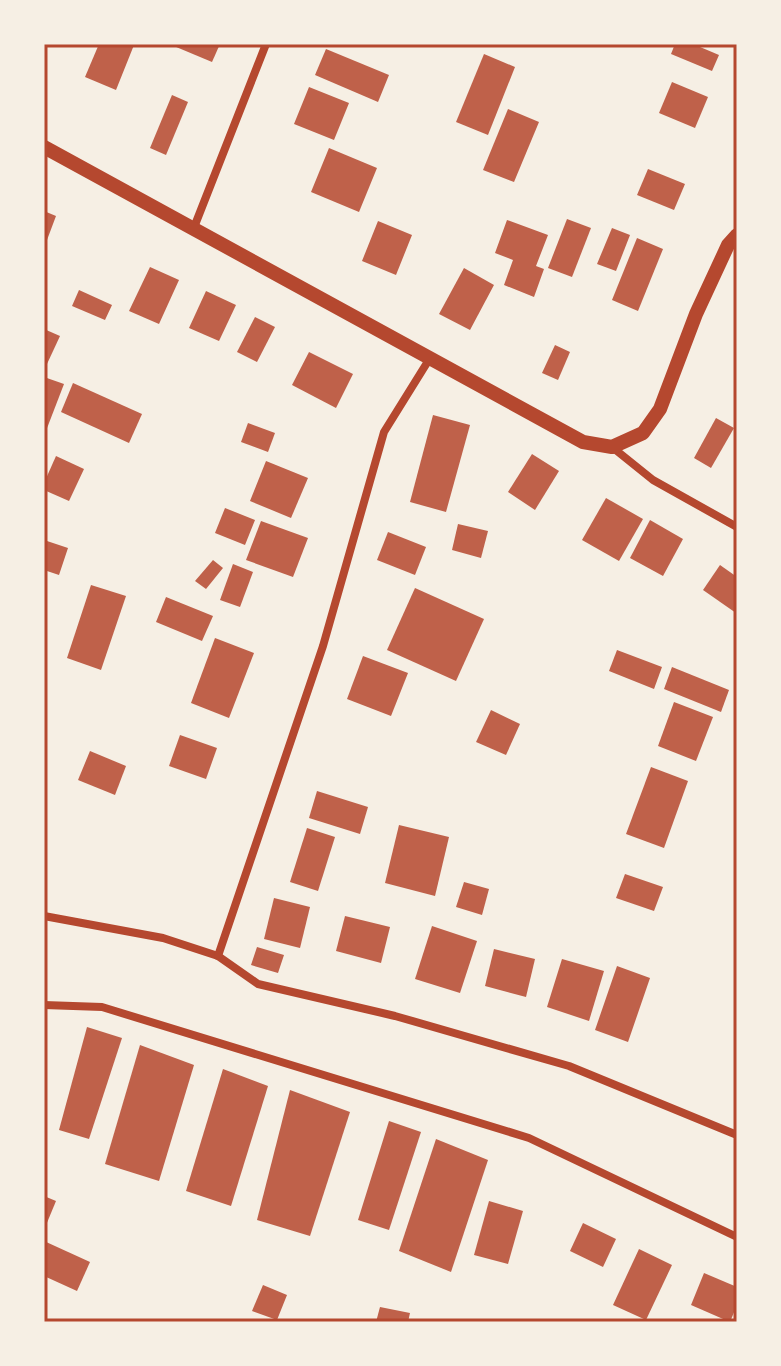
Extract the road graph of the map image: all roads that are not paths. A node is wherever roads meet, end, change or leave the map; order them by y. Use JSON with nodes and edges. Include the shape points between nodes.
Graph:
{"nodes":[{"id":1,"x":266,"y":44,"type":"edge"},
{"id":2,"x":44,"y":147,"type":"edge"},
{"id":3,"x":193,"y":231,"type":"junction"},
{"id":4,"x":737,"y":235,"type":"edge"},
{"id":5,"x":430,"y":358,"type":"junction"},
{"id":6,"x":612,"y":447,"type":"junction"},
{"id":7,"x":737,"y":527,"type":"edge"},
{"id":8,"x":44,"y":916,"type":"edge"},
{"id":9,"x":218,"y":956,"type":"junction"},
{"id":10,"x":44,"y":1005,"type":"edge"},
{"id":11,"x":737,"y":1135,"type":"edge"},
{"id":12,"x":737,"y":1237,"type":"edge"}],
"edges":[{"from":1,"to":3,"type":"street"},
{"from":2,"to":3,"type":"street"},
{"from":3,"to":5,"type":"street"},
{"from":4,"to":6,"type":"street","via":[[696,314],[660,409],[643,433]]},
{"from":5,"to":6,"type":"street","via":[[583,442]]},
{"from":5,"to":9,"type":"street","via":[[384,432],[323,646]]},
{"from":6,"to":7,"type":"street","via":[[653,480]]},
{"from":8,"to":9,"type":"street","via":[[163,938]]},
{"from":9,"to":11,"type":"street","via":[[258,984],[569,1066]]},
{"from":10,"to":12,"type":"street","via":[[102,1007],[529,1138]]}]}
